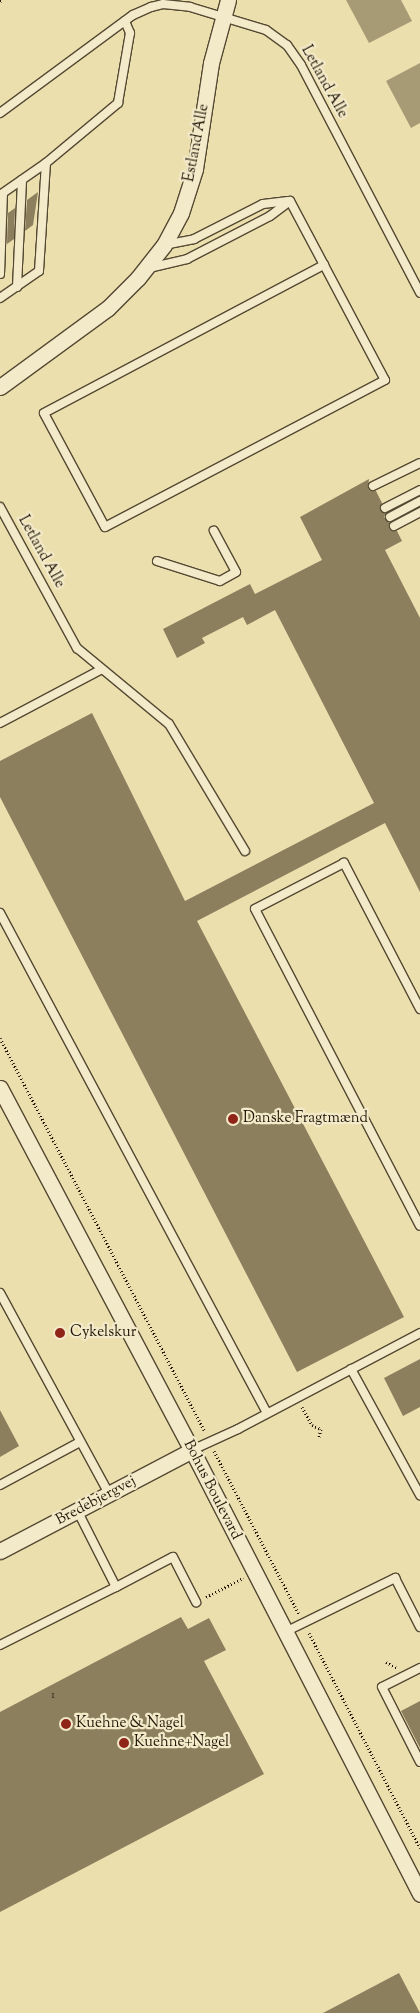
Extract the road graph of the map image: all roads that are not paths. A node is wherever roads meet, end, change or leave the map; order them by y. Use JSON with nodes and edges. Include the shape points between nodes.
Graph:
{"nodes":[{"id":1,"x":228,"y":0,"type":"edge"},
{"id":2,"x":222,"y":17,"type":"junction"},
{"id":3,"x":125,"y":21,"type":"junction"},
{"id":4,"x":0,"y":113,"type":"edge"},
{"id":5,"x":46,"y":163,"type":"junction"},
{"id":6,"x":22,"y":180,"type":"junction"},
{"id":7,"x":1,"y":194,"type":"edge"},
{"id":8,"x":290,"y":201,"type":"junction"},
{"id":9,"x":164,"y":245,"type":"junction"},
{"id":10,"x":324,"y":264,"type":"junction"},
{"id":11,"x":146,"y":268,"type":"junction"},
{"id":12,"x":0,"y":274,"type":"edge"},
{"id":13,"x":17,"y":287,"type":"junction"},
{"id":14,"x":420,"y":293,"type":"edge"},
{"id":15,"x":0,"y":298,"type":"edge"},
{"id":16,"x":0,"y":387,"type":"edge"},
{"id":17,"x":420,"y":463,"type":"edge"},
{"id":18,"x":373,"y":486,"type":"dead end"},
{"id":19,"x":420,"y":490,"type":"edge"},
{"id":20,"x":420,"y":501,"type":"edge"},
{"id":21,"x":0,"y":507,"type":"edge"},
{"id":22,"x":385,"y":508,"type":"dead end"},
{"id":23,"x":420,"y":512,"type":"edge"},
{"id":24,"x":390,"y":517,"type":"dead end"},
{"id":25,"x":394,"y":526,"type":"dead end"},
{"id":26,"x":214,"y":531,"type":"dead end"},
{"id":27,"x":157,"y":561,"type":"dead end"},
{"id":28,"x":102,"y":669,"type":"junction"},
{"id":29,"x":0,"y":723,"type":"edge"},
{"id":30,"x":245,"y":851,"type":"dead end"},
{"id":31,"x":0,"y":913,"type":"edge"},
{"id":32,"x":420,"y":1009,"type":"edge"},
{"id":33,"x":0,"y":1088,"type":"edge"},
{"id":34,"x":420,"y":1226,"type":"edge"},
{"id":35,"x":0,"y":1293,"type":"edge"},
{"id":36,"x":420,"y":1333,"type":"edge"},
{"id":37,"x":351,"y":1369,"type":"junction"},
{"id":38,"x":267,"y":1413,"type":"junction"},
{"id":39,"x":80,"y":1442,"type":"junction"},
{"id":40,"x":192,"y":1450,"type":"junction"},
{"id":41,"x":0,"y":1485,"type":"edge"},
{"id":42,"x":109,"y":1494,"type":"junction"},
{"id":43,"x":420,"y":1495,"type":"edge"},
{"id":44,"x":77,"y":1510,"type":"junction"},
{"id":45,"x":0,"y":1551,"type":"edge"},
{"id":46,"x":116,"y":1587,"type":"junction"},
{"id":47,"x":196,"y":1602,"type":"road end"},
{"id":48,"x":420,"y":1627,"type":"edge"},
{"id":49,"x":285,"y":1632,"type":"junction"},
{"id":50,"x":0,"y":1645,"type":"edge"},
{"id":51,"x":420,"y":1668,"type":"edge"},
{"id":52,"x":420,"y":1762,"type":"edge"},
{"id":53,"x":420,"y":1894,"type":"edge"}],
"edges":[{"from":1,"to":2,"type":"street","name":"Estland Alle"},
{"from":2,"to":3,"type":"lane","name":"Letland Alle","via":[[190,7],[163,4],[141,11]]},
{"from":2,"to":9,"type":"street","name":"Estland Alle","via":[[211,63],[195,169],[180,213]]},
{"from":2,"to":14,"type":"lane","name":"Letland Alle","via":[[266,30],[293,52]]},
{"from":3,"to":4,"type":"lane","name":"Letland Alle"},
{"from":3,"to":5,"type":"lane","via":[[130,33],[118,103]]},
{"from":5,"to":6,"type":"lane"},
{"from":5,"to":13,"type":"lane","via":[[39,271]]},
{"from":6,"to":7,"type":"lane"},
{"from":6,"to":13,"type":"lane"},
{"from":7,"to":12,"type":"lane"},
{"from":8,"to":9,"type":"lane","via":[[262,204],[194,239]]},
{"from":8,"to":10,"type":"lane"},
{"from":8,"to":11,"type":"lane","via":[[270,216],[187,259]]},
{"from":9,"to":11,"type":"street","name":"Estland Alle"},
{"from":10,"to":10,"type":"lane","via":[[385,380],[104,527],[44,413]]},
{"from":11,"to":16,"type":"street","name":"Estland Alle","via":[[108,308]]},
{"from":13,"to":15,"type":"lane"},
{"from":17,"to":18,"type":"lane"},
{"from":19,"to":22,"type":"lane"},
{"from":20,"to":24,"type":"lane"},
{"from":21,"to":28,"type":"lane","name":"Letland Alle","via":[[77,648]]},
{"from":23,"to":25,"type":"lane"},
{"from":26,"to":27,"type":"lane","via":[[236,572],[220,580]]},
{"from":28,"to":29,"type":"lane"},
{"from":28,"to":30,"type":"lane","name":"Letland Alle","via":[[169,724]]},
{"from":31,"to":38,"type":"lane"},
{"from":32,"to":34,"type":"lane","via":[[344,863],[256,909]]},
{"from":33,"to":40,"type":"street","name":"Bohus Boulevard"},
{"from":35,"to":39,"type":"lane"},
{"from":36,"to":37,"type":"lane"},
{"from":37,"to":38,"type":"lane"},
{"from":37,"to":43,"type":"lane"},
{"from":38,"to":40,"type":"lane"},
{"from":39,"to":41,"type":"lane"},
{"from":39,"to":42,"type":"lane"},
{"from":40,"to":42,"type":"street","name":"Bredebjergvej"},
{"from":40,"to":49,"type":"street","name":"Bohus Boulevard"},
{"from":42,"to":44,"type":"street","name":"Bredebjergvej"},
{"from":44,"to":45,"type":"street","name":"Bredebjergvej"},
{"from":44,"to":46,"type":"lane"},
{"from":46,"to":47,"type":"lane","via":[[173,1557]]},
{"from":46,"to":50,"type":"lane"},
{"from":48,"to":49,"type":"lane","via":[[394,1578]]},
{"from":49,"to":53,"type":"street","name":"Bohus Boulevard"},
{"from":51,"to":52,"type":"lane","via":[[382,1687]]}]}
